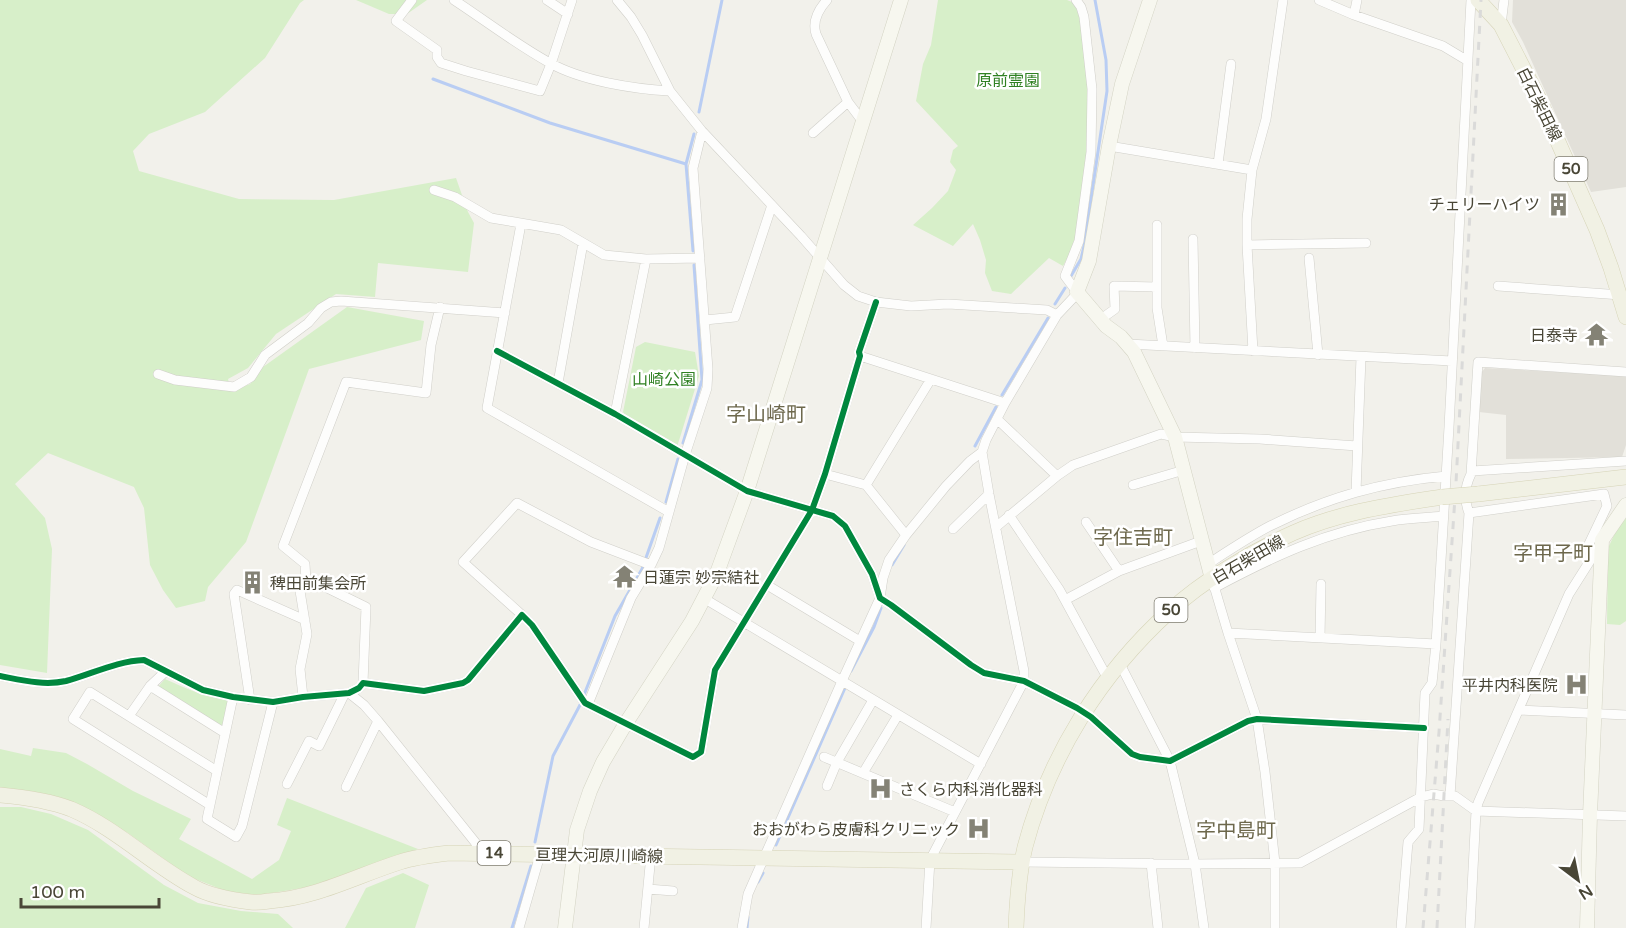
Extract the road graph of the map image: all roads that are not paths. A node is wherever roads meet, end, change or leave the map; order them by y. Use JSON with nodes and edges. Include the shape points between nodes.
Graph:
{"nodes":[{"id":1,"x":412,"y":0,"type":"edge"},
{"id":2,"x":454,"y":0,"type":"edge"},
{"id":3,"x":547,"y":0,"type":"edge"},
{"id":4,"x":572,"y":0,"type":"edge"},
{"id":5,"x":617,"y":0,"type":"edge"},
{"id":6,"x":827,"y":0,"type":"edge"},
{"id":7,"x":902,"y":0,"type":"edge"},
{"id":8,"x":1076,"y":0,"type":"edge"},
{"id":9,"x":1150,"y":0,"type":"edge"},
{"id":10,"x":1283,"y":0,"type":"edge"},
{"id":11,"x":1319,"y":0,"type":"edge"},
{"id":12,"x":1357,"y":0,"type":"edge"},
{"id":13,"x":1471,"y":0,"type":"edge"},
{"id":14,"x":1478,"y":0,"type":"edge"},
{"id":15,"x":1504,"y":0,"type":"edge"},
{"id":16,"x":1336,"y":4,"type":"edge"},
{"id":17,"x":568,"y":14,"type":"junction"},
{"id":18,"x":1354,"y":15,"type":"junction"},
{"id":19,"x":1501,"y":26,"type":"junction"},
{"id":20,"x":1468,"y":61,"type":"junction"},
{"id":21,"x":551,"y":64,"type":"junction"},
{"id":22,"x":1232,"y":64,"type":"dead end"},
{"id":23,"x":670,"y":91,"type":"junction"},
{"id":24,"x":848,"y":102,"type":"junction"},
{"id":25,"x":863,"y":122,"type":"junction"},
{"id":26,"x":702,"y":131,"type":"junction"},
{"id":27,"x":813,"y":133,"type":"dead end"},
{"id":28,"x":1109,"y":146,"type":"junction"},
{"id":29,"x":1218,"y":164,"type":"junction"},
{"id":30,"x":1252,"y":170,"type":"junction"},
{"id":31,"x":434,"y":190,"type":"dead end"},
{"id":32,"x":772,"y":205,"type":"junction"},
{"id":33,"x":521,"y":224,"type":"junction"},
{"id":34,"x":1157,"y":225,"type":"dead end"},
{"id":35,"x":1193,"y":239,"type":"dead end"},
{"id":36,"x":583,"y":243,"type":"junction"},
{"id":37,"x":1366,"y":243,"type":"dead end"},
{"id":38,"x":1247,"y":244,"type":"junction"},
{"id":39,"x":820,"y":257,"type":"junction"},
{"id":40,"x":700,"y":258,"type":"junction"},
{"id":41,"x":1309,"y":258,"type":"dead end"},
{"id":42,"x":646,"y":259,"type":"junction"},
{"id":43,"x":1498,"y":286,"type":"dead end"},
{"id":44,"x":1157,"y":287,"type":"junction"},
{"id":45,"x":1077,"y":292,"type":"junction"},
{"id":46,"x":1623,"y":294,"type":"edge"},
{"id":47,"x":876,"y":302,"type":"junction"},
{"id":48,"x":440,"y":307,"type":"junction"},
{"id":49,"x":505,"y":313,"type":"junction"},
{"id":50,"x":1057,"y":315,"type":"junction"},
{"id":51,"x":1626,"y":318,"type":"edge"},
{"id":52,"x":1101,"y":319,"type":"junction"},
{"id":53,"x":705,"y":320,"type":"junction"},
{"id":54,"x":1128,"y":344,"type":"junction"},
{"id":55,"x":1162,"y":346,"type":"junction"},
{"id":56,"x":1195,"y":348,"type":"junction"},
{"id":57,"x":497,"y":351,"type":"junction"},
{"id":58,"x":1252,"y":351,"type":"junction"},
{"id":59,"x":1318,"y":355,"type":"junction"},
{"id":60,"x":860,"y":356,"type":"junction"},
{"id":61,"x":1361,"y":357,"type":"junction"},
{"id":62,"x":1452,"y":361,"type":"junction"},
{"id":63,"x":1626,"y":372,"type":"edge"},
{"id":64,"x":158,"y":374,"type":"dead end"},
{"id":65,"x":931,"y":379,"type":"junction"},
{"id":66,"x":558,"y":384,"type":"junction"},
{"id":67,"x":1005,"y":403,"type":"junction"},
{"id":68,"x":615,"y":414,"type":"junction"},
{"id":69,"x":997,"y":418,"type":"junction"},
{"id":70,"x":1176,"y":436,"type":"junction"},
{"id":71,"x":1358,"y":446,"type":"junction"},
{"id":72,"x":982,"y":452,"type":"junction"},
{"id":73,"x":685,"y":455,"type":"junction"},
{"id":74,"x":1626,"y":461,"type":"edge"},
{"id":75,"x":1184,"y":470,"type":"junction"},
{"id":76,"x":1472,"y":471,"type":"junction"},
{"id":77,"x":825,"y":474,"type":"junction"},
{"id":78,"x":1057,"y":476,"type":"junction"},
{"id":79,"x":1446,"y":476,"type":"junction"},
{"id":80,"x":1626,"y":477,"type":"edge"},
{"id":81,"x":866,"y":485,"type":"junction"},
{"id":82,"x":1133,"y":485,"type":"dead end"},
{"id":83,"x":747,"y":491,"type":"junction"},
{"id":84,"x":1356,"y":492,"type":"junction"},
{"id":85,"x":989,"y":494,"type":"junction"},
{"id":86,"x":1626,"y":505,"type":"edge"},
{"id":87,"x":812,"y":510,"type":"junction"},
{"id":88,"x":669,"y":512,"type":"junction"},
{"id":89,"x":1469,"y":513,"type":"junction"},
{"id":90,"x":1009,"y":515,"type":"junction"},
{"id":91,"x":1443,"y":516,"type":"junction"},
{"id":92,"x":1086,"y":522,"type":"dead end"},
{"id":93,"x":996,"y":526,"type":"junction"},
{"id":94,"x":953,"y":529,"type":"dead end"},
{"id":95,"x":906,"y":535,"type":"junction"},
{"id":96,"x":1602,"y":540,"type":"junction"},
{"id":97,"x":1202,"y":541,"type":"junction"},
{"id":98,"x":1592,"y":558,"type":"junction"},
{"id":99,"x":647,"y":563,"type":"junction"},
{"id":100,"x":1119,"y":571,"type":"junction"},
{"id":101,"x":1211,"y":577,"type":"junction"},
{"id":102,"x":306,"y":581,"type":"junction"},
{"id":103,"x":1321,"y":584,"type":"dead end"},
{"id":104,"x":766,"y":585,"type":"junction"},
{"id":105,"x":880,"y":598,"type":"junction"},
{"id":106,"x":705,"y":599,"type":"junction"},
{"id":107,"x":1065,"y":600,"type":"junction"},
{"id":108,"x":522,"y":615,"type":"junction"},
{"id":109,"x":305,"y":620,"type":"junction"},
{"id":110,"x":745,"y":623,"type":"junction"},
{"id":111,"x":1228,"y":633,"type":"junction"},
{"id":112,"x":1320,"y":638,"type":"junction"},
{"id":113,"x":860,"y":641,"type":"junction"},
{"id":114,"x":1436,"y":644,"type":"junction"},
{"id":115,"x":1120,"y":664,"type":"junction"},
{"id":116,"x":166,"y":671,"type":"junction"},
{"id":117,"x":0,"y":676,"type":"edge"},
{"id":118,"x":1108,"y":679,"type":"junction"},
{"id":119,"x":842,"y":681,"type":"junction"},
{"id":120,"x":1024,"y":681,"type":"junction"},
{"id":121,"x":363,"y":683,"type":"junction"},
{"id":122,"x":150,"y":686,"type":"junction"},
{"id":123,"x":347,"y":693,"type":"junction"},
{"id":124,"x":233,"y":697,"type":"junction"},
{"id":125,"x":303,"y":697,"type":"junction"},
{"id":126,"x":250,"y":699,"type":"junction"},
{"id":127,"x":873,"y":700,"type":"junction"},
{"id":128,"x":584,"y":701,"type":"junction"},
{"id":129,"x":273,"y":702,"type":"junction"},
{"id":130,"x":1519,"y":711,"type":"junction"},
{"id":131,"x":1084,"y":712,"type":"junction"},
{"id":132,"x":1595,"y":714,"type":"junction"},
{"id":133,"x":898,"y":715,"type":"junction"},
{"id":134,"x":1626,"y":715,"type":"edge"},
{"id":135,"x":129,"y":716,"type":"junction"},
{"id":136,"x":1257,"y":719,"type":"junction"},
{"id":137,"x":378,"y":721,"type":"junction"},
{"id":138,"x":626,"y":723,"type":"junction"},
{"id":139,"x":1424,"y":728,"type":"junction"},
{"id":140,"x":225,"y":733,"type":"junction"},
{"id":141,"x":824,"y":757,"type":"dead end"},
{"id":142,"x":1170,"y":761,"type":"junction"},
{"id":143,"x":837,"y":762,"type":"junction"},
{"id":144,"x":981,"y":764,"type":"junction"},
{"id":145,"x":217,"y":771,"type":"junction"},
{"id":146,"x":863,"y":773,"type":"junction"},
{"id":147,"x":287,"y":784,"type":"dead end"},
{"id":148,"x":827,"y":786,"type":"dead end"},
{"id":149,"x":346,"y":787,"type":"dead end"},
{"id":150,"x":0,"y":795,"type":"edge"},
{"id":151,"x":1450,"y":796,"type":"junction"},
{"id":152,"x":1421,"y":797,"type":"junction"},
{"id":153,"x":210,"y":805,"type":"junction"},
{"id":154,"x":1476,"y":811,"type":"junction"},
{"id":155,"x":955,"y":812,"type":"junction"},
{"id":156,"x":1590,"y":815,"type":"junction"},
{"id":157,"x":1626,"y":816,"type":"edge"},
{"id":158,"x":481,"y":853,"type":"junction"},
{"id":159,"x":540,"y":855,"type":"junction"},
{"id":160,"x":573,"y":855,"type":"junction"},
{"id":161,"x":651,"y":855,"type":"junction"},
{"id":162,"x":765,"y":858,"type":"junction"},
{"id":163,"x":930,"y":860,"type":"junction"},
{"id":164,"x":1022,"y":862,"type":"junction"},
{"id":165,"x":1151,"y":863,"type":"junction"},
{"id":166,"x":1195,"y":864,"type":"junction"},
{"id":167,"x":1275,"y":864,"type":"junction"},
{"id":168,"x":648,"y":889,"type":"junction"},
{"id":169,"x":673,"y":891,"type":"dead end"},
{"id":170,"x":519,"y":928,"type":"edge"},
{"id":171,"x":565,"y":928,"type":"edge"},
{"id":172,"x":644,"y":928,"type":"edge"},
{"id":173,"x":742,"y":928,"type":"edge"},
{"id":174,"x":927,"y":928,"type":"edge"},
{"id":175,"x":1016,"y":928,"type":"edge"},
{"id":176,"x":1158,"y":928,"type":"edge"},
{"id":177,"x":1204,"y":928,"type":"edge"},
{"id":178,"x":1275,"y":928,"type":"edge"},
{"id":179,"x":1401,"y":928,"type":"edge"},
{"id":180,"x":1470,"y":928,"type":"edge"},
{"id":181,"x":1587,"y":928,"type":"edge"}],
"edges":[{"from":1,"to":21,"type":"street","via":[[396,21],[437,50],[441,63],[540,91]]},
{"from":2,"to":21,"type":"street"},
{"from":3,"to":17,"type":"street"},
{"from":4,"to":17,"type":"street"},
{"from":5,"to":23,"type":"street","via":[[642,35]]},
{"from":6,"to":24,"type":"street","via":[[813,26]]},
{"from":7,"to":25,"type":"street"},
{"from":8,"to":45,"type":"street","via":[[1084,17],[1092,89],[1090,152],[1079,241],[1065,276]]},
{"from":9,"to":28,"type":"street","via":[[1122,84]]},
{"from":10,"to":30,"type":"street","via":[[1266,119]]},
{"from":11,"to":16,"type":"street"},
{"from":12,"to":18,"type":"street"},
{"from":13,"to":20,"type":"street"},
{"from":14,"to":19,"type":"main road","name":"白石柴田線","number":"50"},
{"from":15,"to":19,"type":"street"},
{"from":16,"to":18,"type":"street"},
{"from":17,"to":21,"type":"street"},
{"from":18,"to":20,"type":"street","via":[[1443,46]]},
{"from":19,"to":46,"type":"main road","name":"白石柴田線","number":"50","via":[[1571,169]]},
{"from":20,"to":62,"type":"street"},
{"from":21,"to":23,"type":"street","via":[[593,79]]},
{"from":22,"to":29,"type":"street"},
{"from":23,"to":26,"type":"street"},
{"from":24,"to":25,"type":"street"},
{"from":24,"to":27,"type":"street"},
{"from":25,"to":39,"type":"street"},
{"from":26,"to":32,"type":"street"},
{"from":26,"to":40,"type":"street","via":[[693,168]]},
{"from":28,"to":29,"type":"street"},
{"from":28,"to":45,"type":"street","via":[[1089,261]]},
{"from":29,"to":30,"type":"street"},
{"from":30,"to":38,"type":"street"},
{"from":31,"to":33,"type":"street","via":[[491,218]]},
{"from":32,"to":39,"type":"street"},
{"from":32,"to":53,"type":"street","via":[[735,317]]},
{"from":33,"to":36,"type":"street","via":[[561,230]]},
{"from":33,"to":49,"type":"street"},
{"from":34,"to":44,"type":"street"},
{"from":35,"to":56,"type":"street"},
{"from":36,"to":42,"type":"street","via":[[604,255]]},
{"from":36,"to":66,"type":"street"},
{"from":37,"to":38,"type":"street"},
{"from":38,"to":58,"type":"street"},
{"from":39,"to":47,"type":"street","via":[[858,297]]},
{"from":39,"to":83,"type":"street"},
{"from":40,"to":42,"type":"street"},
{"from":40,"to":53,"type":"street"},
{"from":41,"to":59,"type":"street"},
{"from":42,"to":68,"type":"street"},
{"from":43,"to":46,"type":"street"},
{"from":44,"to":52,"type":"street","via":[[1114,286],[1115,309]]},
{"from":44,"to":55,"type":"street"},
{"from":45,"to":50,"type":"street"},
{"from":45,"to":52,"type":"street"},
{"from":46,"to":51,"type":"main road","name":"白石柴田線","number":"50"},
{"from":47,"to":50,"type":"street","via":[[1047,310]]},
{"from":47,"to":60,"type":"street"},
{"from":48,"to":49,"type":"street"},
{"from":48,"to":64,"type":"street","via":[[331,302],[265,355],[250,377],[234,387],[175,380]]},
{"from":48,"to":102,"type":"street","via":[[426,393],[346,381],[283,546],[305,564]]},
{"from":49,"to":57,"type":"street"},
{"from":50,"to":67,"type":"street"},
{"from":52,"to":54,"type":"street"},
{"from":53,"to":73,"type":"street","via":[[708,379]]},
{"from":54,"to":55,"type":"street"},
{"from":54,"to":70,"type":"street"},
{"from":55,"to":56,"type":"street"},
{"from":56,"to":58,"type":"street"},
{"from":57,"to":66,"type":"street"},
{"from":57,"to":88,"type":"street","via":[[487,408]]},
{"from":58,"to":59,"type":"street"},
{"from":59,"to":61,"type":"street"},
{"from":60,"to":65,"type":"street"},
{"from":60,"to":77,"type":"street"},
{"from":61,"to":62,"type":"street"},
{"from":61,"to":71,"type":"street"},
{"from":62,"to":79,"type":"street"},
{"from":63,"to":76,"type":"street","via":[[1478,363]]},
{"from":65,"to":67,"type":"street"},
{"from":65,"to":81,"type":"street"},
{"from":66,"to":68,"type":"street"},
{"from":67,"to":69,"type":"street"},
{"from":68,"to":73,"type":"street"},
{"from":69,"to":72,"type":"street"},
{"from":69,"to":78,"type":"street"},
{"from":70,"to":71,"type":"street"},
{"from":70,"to":75,"type":"street"},
{"from":70,"to":78,"type":"street","via":[[1161,434],[1073,465]]},
{"from":71,"to":84,"type":"street"},
{"from":72,"to":85,"type":"street"},
{"from":72,"to":95,"type":"street","via":[[962,469]]},
{"from":73,"to":83,"type":"street"},
{"from":73,"to":88,"type":"street"},
{"from":74,"to":76,"type":"street"},
{"from":75,"to":82,"type":"street"},
{"from":75,"to":97,"type":"street"},
{"from":76,"to":89,"type":"street","via":[[1467,482]]},
{"from":77,"to":81,"type":"street"},
{"from":77,"to":87,"type":"street"},
{"from":78,"to":90,"type":"street"},
{"from":79,"to":84,"type":"street"},
{"from":79,"to":91,"type":"street"},
{"from":80,"to":101,"type":"main road","name":"白石柴田線","number":"50","bridge":true,"via":[[1373,507],[1293,533]]},
{"from":81,"to":95,"type":"street"},
{"from":83,"to":87,"type":"street"},
{"from":83,"to":106,"type":"street"},
{"from":84,"to":101,"type":"street","via":[[1269,527]]},
{"from":85,"to":93,"type":"street"},
{"from":85,"to":94,"type":"street"},
{"from":86,"to":96,"type":"street"},
{"from":87,"to":104,"type":"street"},
{"from":87,"to":105,"type":"street","via":[[833,516],[845,526],[872,574]]},
{"from":88,"to":99,"type":"street","via":[[659,548]]},
{"from":89,"to":98,"type":"street","via":[[1604,494],[1607,506],[1587,546]]},
{"from":89,"to":151,"type":"street"},
{"from":90,"to":93,"type":"street"},
{"from":90,"to":107,"type":"street"},
{"from":91,"to":101,"type":"street","via":[[1394,520],[1327,536]]},
{"from":91,"to":114,"type":"street"},
{"from":92,"to":100,"type":"street"},
{"from":93,"to":120,"type":"street"},
{"from":95,"to":105,"type":"street","via":[[889,560]]},
{"from":96,"to":98,"type":"street"},
{"from":96,"to":132,"type":"street"},
{"from":97,"to":100,"type":"street"},
{"from":97,"to":101,"type":"street"},
{"from":98,"to":130,"type":"street","via":[[1569,594]]},
{"from":99,"to":108,"type":"street","via":[[591,542],[517,503],[463,562]]},
{"from":99,"to":128,"type":"street"},
{"from":100,"to":107,"type":"street"},
{"from":101,"to":111,"type":"street"},
{"from":101,"to":115,"type":"main road","name":"白石柴田線","number":"50","via":[[1164,616]]},
{"from":102,"to":109,"type":"street","via":[[300,591]]},
{"from":102,"to":121,"type":"street","via":[[366,607]]},
{"from":103,"to":112,"type":"street"},
{"from":104,"to":110,"type":"street"},
{"from":104,"to":113,"type":"street"},
{"from":105,"to":113,"type":"street"},
{"from":105,"to":120,"type":"street","via":[[984,673]]},
{"from":106,"to":110,"type":"street"},
{"from":106,"to":138,"type":"street"},
{"from":107,"to":118,"type":"street"},
{"from":108,"to":121,"type":"street","via":[[462,683],[424,691]]},
{"from":108,"to":128,"type":"street"},
{"from":109,"to":125,"type":"street","via":[[307,634],[300,669]]},
{"from":109,"to":126,"type":"street","via":[[237,590],[234,594]]},
{"from":110,"to":119,"type":"street"},
{"from":110,"to":138,"type":"street","via":[[715,670],[700,752],[693,757]]},
{"from":111,"to":112,"type":"street"},
{"from":111,"to":136,"type":"street"},
{"from":112,"to":114,"type":"street"},
{"from":113,"to":119,"type":"street"},
{"from":114,"to":139,"type":"street","via":[[1432,683],[1425,693]]},
{"from":115,"to":118,"type":"main road","name":"白石柴田線","number":"50"},
{"from":115,"to":142,"type":"street"},
{"from":116,"to":117,"type":"street","via":[[144,660],[64,681],[36,682]]},
{"from":116,"to":122,"type":"street"},
{"from":116,"to":124,"type":"street","via":[[203,690]]},
{"from":118,"to":131,"type":"main road","name":"白石柴田線","number":"50"},
{"from":119,"to":127,"type":"street"},
{"from":119,"to":162,"type":"street"},
{"from":120,"to":131,"type":"street"},
{"from":120,"to":144,"type":"street"},
{"from":121,"to":123,"type":"street"},
{"from":122,"to":135,"type":"street"},
{"from":122,"to":140,"type":"street"},
{"from":123,"to":125,"type":"street"},
{"from":123,"to":137,"type":"street"},
{"from":123,"to":147,"type":"street","via":[[319,746],[309,741]]},
{"from":124,"to":126,"type":"street"},
{"from":124,"to":140,"type":"street"},
{"from":125,"to":129,"type":"street"},
{"from":126,"to":129,"type":"street"},
{"from":127,"to":133,"type":"street"},
{"from":127,"to":143,"type":"street"},
{"from":128,"to":138,"type":"street"},
{"from":129,"to":153,"type":"street","via":[[236,837],[207,819]]},
{"from":130,"to":132,"type":"street"},
{"from":130,"to":154,"type":"street"},
{"from":131,"to":142,"type":"street","via":[[1132,754]]},
{"from":131,"to":164,"type":"main road","name":"白石柴田線","number":"50","via":[[1047,783]]},
{"from":132,"to":134,"type":"street"},
{"from":132,"to":156,"type":"street"},
{"from":133,"to":144,"type":"street"},
{"from":133,"to":146,"type":"street"},
{"from":135,"to":145,"type":"street"},
{"from":135,"to":153,"type":"street","via":[[90,692],[73,719]]},
{"from":136,"to":139,"type":"street"},
{"from":136,"to":142,"type":"street"},
{"from":136,"to":167,"type":"street"},
{"from":137,"to":149,"type":"street"},
{"from":137,"to":158,"type":"street"},
{"from":138,"to":160,"type":"street","via":[[590,791]]},
{"from":139,"to":152,"type":"street"},
{"from":140,"to":145,"type":"street"},
{"from":141,"to":143,"type":"street"},
{"from":142,"to":166,"type":"street"},
{"from":143,"to":146,"type":"street"},
{"from":143,"to":148,"type":"street"},
{"from":144,"to":155,"type":"street"},
{"from":145,"to":153,"type":"street"},
{"from":146,"to":155,"type":"street"},
{"from":150,"to":158,"type":"main road","name":"亘理大河原川崎線","number":"14","via":[[70,809],[124,839],[196,888],[253,902],[306,896],[425,856]]},
{"from":151,"to":152,"type":"street"},
{"from":151,"to":154,"type":"street"},
{"from":152,"to":167,"type":"street","via":[[1307,860]]},
{"from":152,"to":179,"type":"street","via":[[1419,829],[1408,842]]},
{"from":154,"to":156,"type":"street"},
{"from":154,"to":180,"type":"street"},
{"from":155,"to":163,"type":"street"},
{"from":156,"to":157,"type":"street"},
{"from":156,"to":181,"type":"street"},
{"from":158,"to":159,"type":"main road","name":"亘理大河原川崎線","number":"14"},
{"from":159,"to":160,"type":"main road","name":"亘理大河原川崎線","number":"14"},
{"from":159,"to":170,"type":"street"},
{"from":160,"to":161,"type":"main road","name":"亘理大河原川崎線","number":"14"},
{"from":160,"to":171,"type":"street"},
{"from":161,"to":162,"type":"main road","name":"亘理大河原川崎線","number":"14"},
{"from":161,"to":168,"type":"street"},
{"from":162,"to":163,"type":"main road","name":"亘理大河原川崎線","number":"14"},
{"from":162,"to":173,"type":"street","via":[[748,894]]},
{"from":163,"to":164,"type":"main road","name":"亘理大河原川崎線","number":"14"},
{"from":163,"to":174,"type":"street"},
{"from":164,"to":165,"type":"street"},
{"from":164,"to":175,"type":"main road"},
{"from":165,"to":166,"type":"street"},
{"from":165,"to":176,"type":"street"},
{"from":166,"to":167,"type":"street"},
{"from":166,"to":177,"type":"street"},
{"from":167,"to":178,"type":"street"},
{"from":168,"to":169,"type":"street"},
{"from":168,"to":172,"type":"street"}]}
